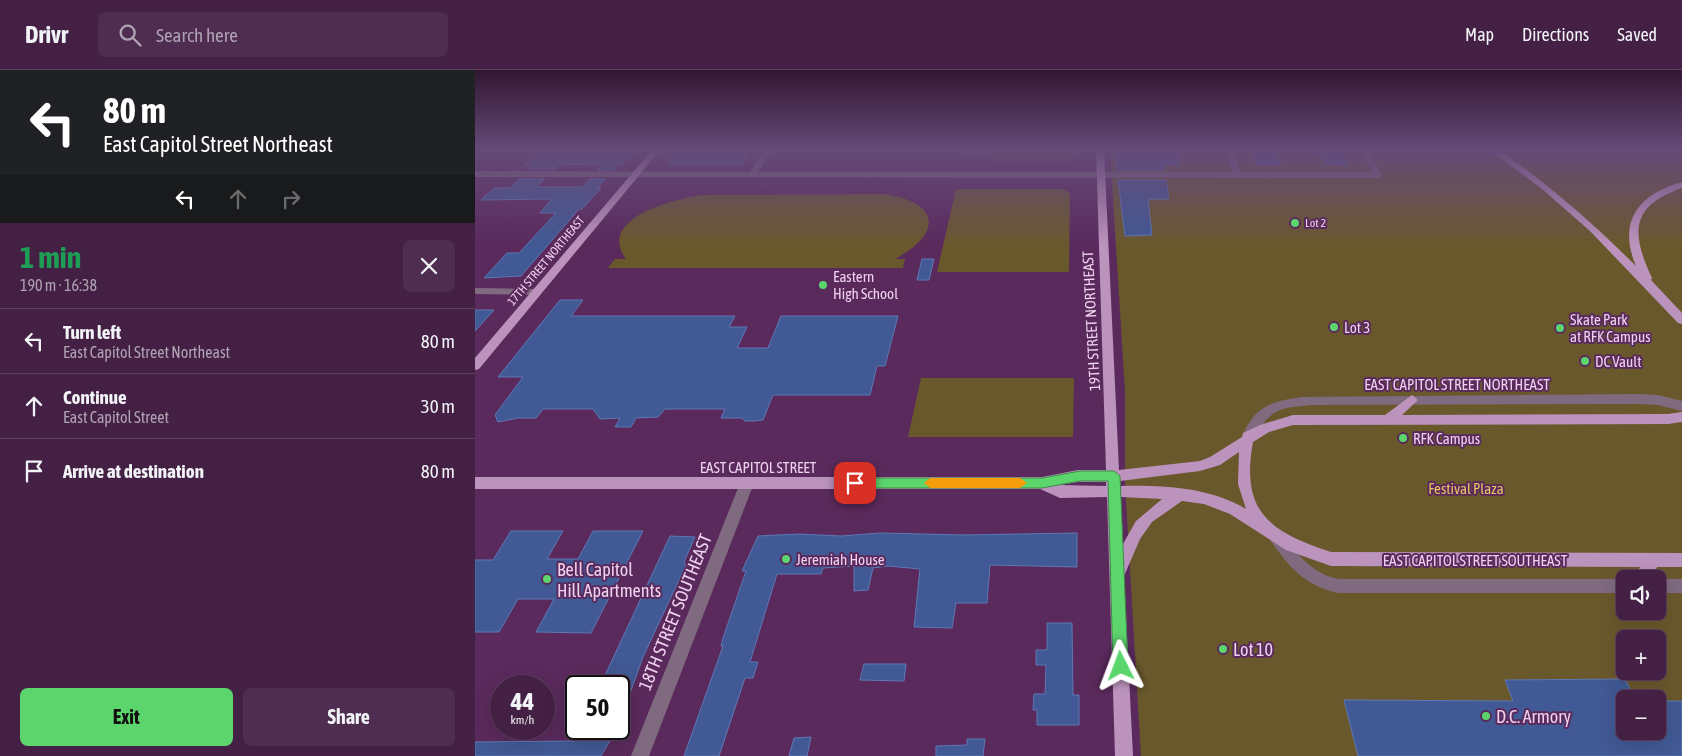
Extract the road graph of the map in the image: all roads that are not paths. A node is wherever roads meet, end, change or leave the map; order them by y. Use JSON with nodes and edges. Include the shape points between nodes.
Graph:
{"nodes":[{"id":1,"x":628,"y":182,"type":"edge"},
{"id":2,"x":1101,"y":182,"type":"edge"},
{"id":3,"x":1537,"y":182,"type":"edge"},
{"id":4,"x":1682,"y":184,"type":"edge"},
{"id":5,"x":1623,"y":240,"type":"junction"},
{"id":6,"x":1653,"y":288,"type":"junction"},
{"id":7,"x":475,"y":291,"type":"edge"},
{"id":8,"x":536,"y":292,"type":"junction"},
{"id":9,"x":1682,"y":320,"type":"edge"},
{"id":10,"x":475,"y":366,"type":"edge"},
{"id":11,"x":1412,"y":400,"type":"junction"},
{"id":12,"x":1682,"y":406,"type":"edge"},
{"id":13,"x":1682,"y":417,"type":"edge"},
{"id":14,"x":1389,"y":419,"type":"junction"},
{"id":15,"x":1248,"y":437,"type":"junction"},
{"id":16,"x":475,"y":483,"type":"edge"},
{"id":17,"x":747,"y":483,"type":"junction"},
{"id":18,"x":1042,"y":483,"type":"joint"},
{"id":19,"x":1114,"y":483,"type":"junction"},
{"id":20,"x":1181,"y":495,"type":"junction"},
{"id":21,"x":1274,"y":534,"type":"junction"},
{"id":22,"x":1653,"y":560,"type":"junction"},
{"id":23,"x":1682,"y":560,"type":"edge"},
{"id":24,"x":1647,"y":570,"type":"edge"},
{"id":25,"x":1117,"y":575,"type":"junction"},
{"id":26,"x":1616,"y":586,"type":"edge"},
{"id":27,"x":1666,"y":586,"type":"edge"},
{"id":28,"x":1682,"y":586,"type":"edge"},
{"id":29,"x":640,"y":756,"type":"edge"},
{"id":30,"x":1124,"y":756,"type":"edge"}],
"edges":[{"from":1,"to":8,"type":"main road","name":"17TH STREET NORTHEAST"},
{"from":2,"to":19,"type":"main road","name":"19TH STREET NORTHEAST"},
{"from":3,"to":5,"type":"main road"},
{"from":4,"to":5,"type":"main road","via":[[1647,201]]},
{"from":5,"to":6,"type":"main road"},
{"from":5,"to":6,"type":"main road","via":[[1639,260]]},
{"from":6,"to":9,"type":"main road"},
{"from":7,"to":8,"type":"street"},
{"from":8,"to":10,"type":"main road","name":"17TH STREET NORTHEAST"},
{"from":11,"to":12,"type":"street","name":"EAST CAPITOL STREET NORTHEAST","via":[[1639,399]]},
{"from":11,"to":14,"type":"main road"},
{"from":11,"to":15,"type":"street","name":"EAST CAPITOL STREET NORTHEAST","via":[[1292,403],[1262,413]]},
{"from":13,"to":14,"type":"main road","name":"EAST CAPITOL STREET NORTHEAST"},
{"from":14,"to":15,"type":"main road","name":"EAST CAPITOL STREET NORTHEAST","via":[[1305,419],[1283,422]]},
{"from":15,"to":19,"type":"main road","name":"EAST CAPITOL STREET NORTHEAST","via":[[1215,461]]},
{"from":15,"to":21,"type":"main road","via":[[1243,458],[1243,483],[1255,512]]},
{"from":16,"to":17,"type":"main road","name":"EAST CAPITOL STREET"},
{"from":17,"to":18,"type":"main road","name":"EAST CAPITOL STREET"},
{"from":17,"to":29,"type":"street","name":"18TH STREET SOUTHEAST"},
{"from":18,"to":19,"type":"main road","name":"EAST CAPITOL STREET SOUTHEAST","via":[[1060,492]]},
{"from":19,"to":20,"type":"main road","name":"EAST CAPITOL STREET SOUTHEAST"},
{"from":19,"to":25,"type":"main road","name":"19TH STREET NORTHEAST"},
{"from":20,"to":21,"type":"main road","name":"EAST CAPITOL STREET SOUTHEAST","via":[[1221,503]]},
{"from":20,"to":25,"type":"main road","via":[[1153,511],[1141,523]]},
{"from":21,"to":22,"type":"main road","name":"EAST CAPITOL STREET SOUTHEAST","via":[[1303,551],[1343,560]]},
{"from":21,"to":26,"type":"street","name":"EAST CAPITOL STREET SOUTHEAST","via":[[1300,570],[1318,582],[1338,586]]},
{"from":22,"to":23,"type":"main road","name":"EAST CAPITOL STREET SOUTHEAST"},
{"from":22,"to":24,"type":"main road"},
{"from":25,"to":30,"type":"main road","name":"19TH STREET NORTHEAST"},
{"from":27,"to":28,"type":"street"}]}
